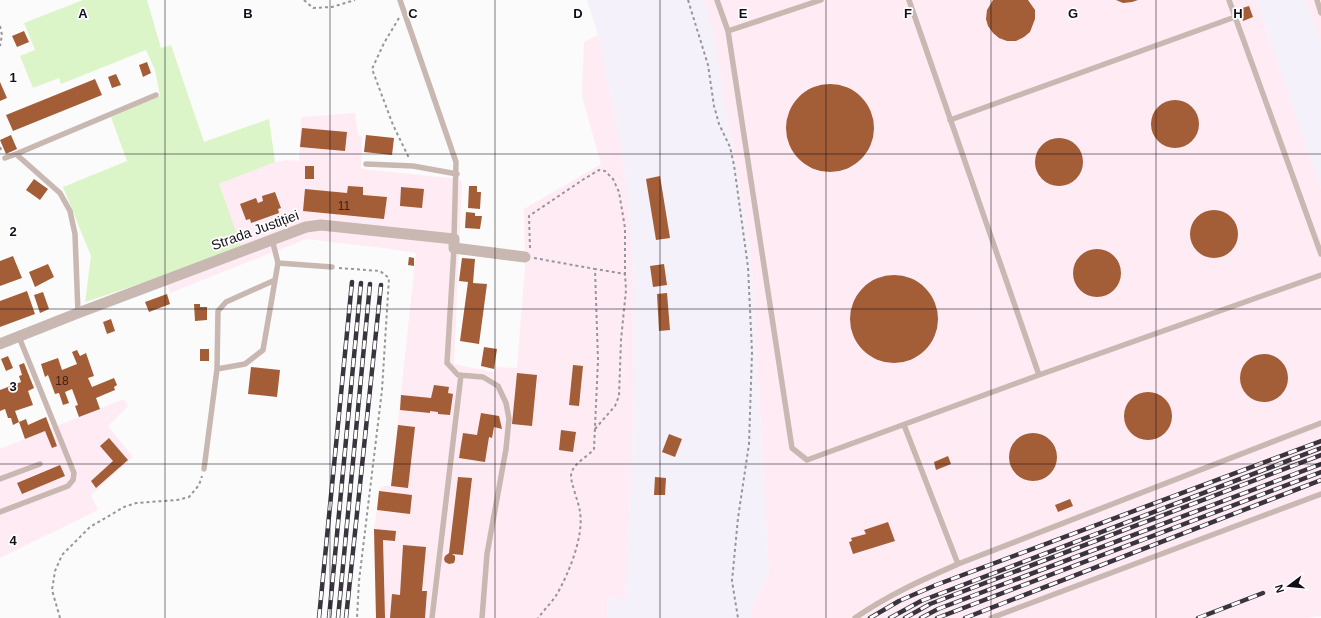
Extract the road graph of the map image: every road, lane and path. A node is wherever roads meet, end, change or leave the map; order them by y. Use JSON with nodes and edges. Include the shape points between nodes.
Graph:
{"nodes":[{"id":1,"x":304,"y":0,"type":"edge"},
{"id":2,"x":355,"y":0,"type":"edge"},
{"id":3,"x":400,"y":0,"type":"edge"},
{"id":4,"x":688,"y":0,"type":"edge"},
{"id":5,"x":717,"y":0,"type":"edge"},
{"id":6,"x":821,"y":0,"type":"edge"},
{"id":7,"x":909,"y":0,"type":"edge"},
{"id":8,"x":1229,"y":0,"type":"edge"},
{"id":9,"x":1316,"y":0,"type":"edge"},
{"id":10,"x":404,"y":13,"type":"junction"},
{"id":11,"x":1321,"y":13,"type":"edge"},
{"id":12,"x":1235,"y":17,"type":"junction"},
{"id":13,"x":0,"y":26,"type":"edge"},
{"id":14,"x":728,"y":31,"type":"junction"},
{"id":15,"x":0,"y":46,"type":"edge"},
{"id":16,"x":156,"y":95,"type":"dead end"},
{"id":17,"x":950,"y":120,"type":"junction"},
{"id":18,"x":16,"y":154,"type":"junction"},
{"id":19,"x":5,"y":158,"type":"dead end"},
{"id":20,"x":366,"y":164,"type":"dead end"},
{"id":21,"x":413,"y":166,"type":"junction"},
{"id":22,"x":457,"y":174,"type":"junction"},
{"id":23,"x":272,"y":239,"type":"junction"},
{"id":24,"x":454,"y":244,"type":"junction"},
{"id":25,"x":1321,"y":254,"type":"edge"},
{"id":26,"x":528,"y":257,"type":"junction"},
{"id":27,"x":278,"y":263,"type":"junction"},
{"id":28,"x":332,"y":267,"type":"joint"},
{"id":29,"x":595,"y":269,"type":"junction"},
{"id":30,"x":625,"y":274,"type":"junction"},
{"id":31,"x":1321,"y":275,"type":"edge"},
{"id":32,"x":275,"y":280,"type":"junction"},
{"id":33,"x":78,"y":313,"type":"junction"},
{"id":34,"x":19,"y":337,"type":"junction"},
{"id":35,"x":0,"y":344,"type":"edge"},
{"id":36,"x":217,"y":369,"type":"junction"},
{"id":37,"x":461,"y":375,"type":"junction"},
{"id":38,"x":1038,"y":375,"type":"junction"},
{"id":39,"x":1321,"y":423,"type":"edge"},
{"id":40,"x":904,"y":425,"type":"junction"},
{"id":41,"x":594,"y":430,"type":"junction"},
{"id":42,"x":40,"y":464,"type":"dead end"},
{"id":43,"x":204,"y":469,"type":"joint"},
{"id":44,"x":0,"y":479,"type":"edge"},
{"id":45,"x":1321,"y":494,"type":"edge"},
{"id":46,"x":0,"y":512,"type":"edge"},
{"id":47,"x":958,"y":564,"type":"junction"},
{"id":48,"x":60,"y":618,"type":"edge"},
{"id":49,"x":357,"y":618,"type":"edge"},
{"id":50,"x":432,"y":618,"type":"edge"},
{"id":51,"x":482,"y":618,"type":"edge"},
{"id":52,"x":538,"y":618,"type":"edge"},
{"id":53,"x":738,"y":618,"type":"edge"},
{"id":54,"x":855,"y":618,"type":"edge"},
{"id":55,"x":991,"y":618,"type":"edge"}],
"edges":[{"from":1,"to":2,"type":"path","via":[[313,8],[332,7]]},
{"from":3,"to":10,"type":"lane"},
{"from":4,"to":53,"type":"path","via":[[708,65],[719,124],[730,147],[748,267],[752,352],[748,444],[732,581]]},
{"from":5,"to":14,"type":"lane"},
{"from":6,"to":14,"type":"lane"},
{"from":7,"to":17,"type":"lane"},
{"from":8,"to":12,"type":"lane"},
{"from":9,"to":11,"type":"lane"},
{"from":10,"to":21,"type":"path","via":[[395,22],[372,69],[393,125]]},
{"from":10,"to":22,"type":"lane","via":[[456,162]]},
{"from":12,"to":17,"type":"lane"},
{"from":12,"to":25,"type":"lane"},
{"from":13,"to":15,"type":"path"},
{"from":14,"to":40,"type":"lane","via":[[792,448],[807,460]]},
{"from":16,"to":18,"type":"lane"},
{"from":17,"to":38,"type":"lane"},
{"from":18,"to":19,"type":"lane"},
{"from":18,"to":33,"type":"lane","via":[[60,193],[70,211],[75,234]]},
{"from":20,"to":21,"type":"lane"},
{"from":21,"to":22,"type":"lane"},
{"from":22,"to":24,"type":"lane"},
{"from":23,"to":24,"type":"street","name":"Strada Justiției","via":[[306,227],[321,225]]},
{"from":23,"to":27,"type":"lane"},
{"from":23,"to":33,"type":"street","name":"Strada Justiției"},
{"from":24,"to":26,"type":"street","name":"Strada Justiției"},
{"from":24,"to":37,"type":"lane","via":[[447,363]]},
{"from":26,"to":29,"type":"path"},
{"from":26,"to":30,"type":"path","via":[[529,216],[584,179],[599,170],[605,170],[619,192],[625,228]]},
{"from":27,"to":28,"type":"lane"},
{"from":27,"to":32,"type":"lane"},
{"from":28,"to":49,"type":"path","via":[[380,271],[389,278],[382,390],[359,581]]},
{"from":29,"to":30,"type":"path"},
{"from":29,"to":41,"type":"path","via":[[598,360]]},
{"from":30,"to":41,"type":"path","via":[[619,396],[615,406]]},
{"from":31,"to":38,"type":"lane"},
{"from":32,"to":36,"type":"lane","via":[[263,350],[245,364]]},
{"from":32,"to":36,"type":"lane","via":[[226,302],[218,311]]},
{"from":33,"to":34,"type":"street","name":"Strada Justiției"},
{"from":34,"to":35,"type":"street","name":"Strada Justiției"},
{"from":34,"to":46,"type":"lane","via":[[74,473],[73,480],[68,486]]},
{"from":36,"to":43,"type":"lane"},
{"from":37,"to":50,"type":"lane"},
{"from":37,"to":51,"type":"lane","via":[[484,377],[498,386],[506,403],[509,419],[487,554]]},
{"from":38,"to":40,"type":"lane"},
{"from":39,"to":47,"type":"lane"},
{"from":40,"to":47,"type":"lane"},
{"from":41,"to":52,"type":"path","via":[[594,449],[577,463],[571,476],[580,513],[580,532],[569,568],[557,594]]},
{"from":42,"to":44,"type":"lane"},
{"from":43,"to":48,"type":"path","via":[[199,485],[189,497],[136,503],[124,507],[90,527],[62,555],[55,571],[52,590]]},
{"from":45,"to":55,"type":"lane"},
{"from":47,"to":54,"type":"lane","via":[[913,583]]}]}
